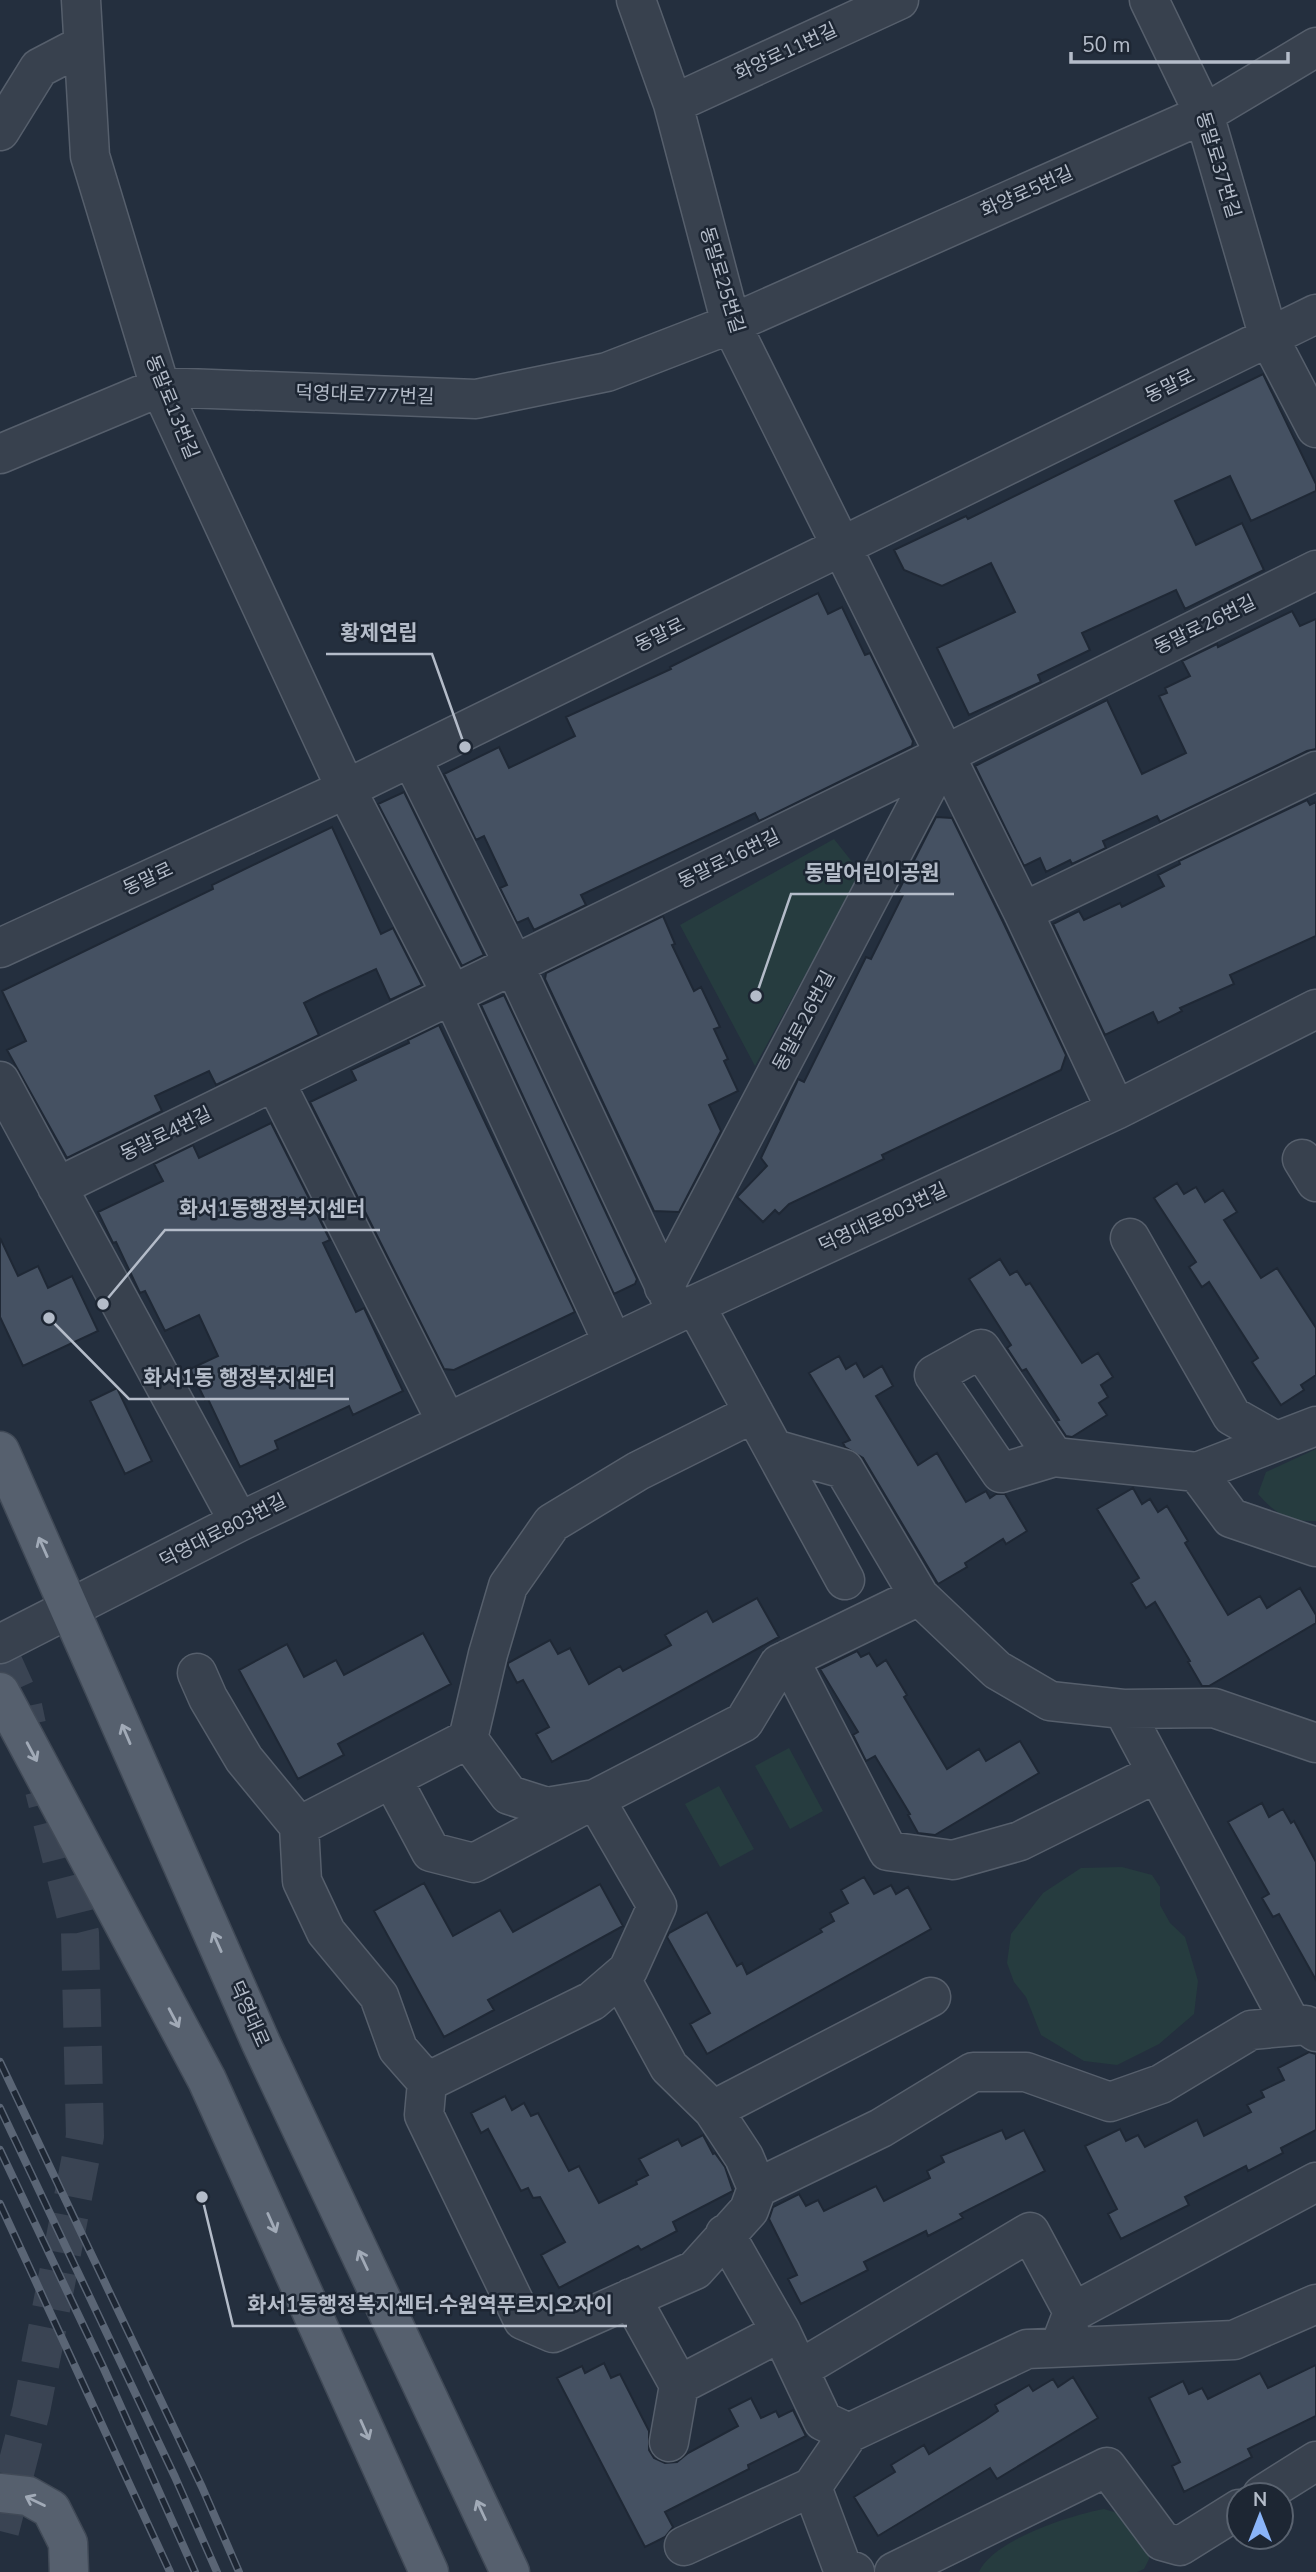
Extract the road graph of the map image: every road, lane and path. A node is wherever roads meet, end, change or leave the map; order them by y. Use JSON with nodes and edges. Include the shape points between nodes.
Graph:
{"nodes":[{"id":1,"x":81,"y":0,"type":"edge"},
{"id":2,"x":636,"y":0,"type":"edge"},
{"id":3,"x":899,"y":0,"type":"edge"},
{"id":4,"x":1149,"y":0,"type":"edge"},
{"id":5,"x":83,"y":45,"type":"junction"},
{"id":6,"x":1316,"y":47,"type":"edge"},
{"id":7,"x":673,"y":104,"type":"junction"},
{"id":8,"x":1204,"y":114,"type":"junction"},
{"id":9,"x":0,"y":131,"type":"edge"},
{"id":10,"x":1316,"y":314,"type":"edge"},
{"id":11,"x":731,"y":324,"type":"junction"},
{"id":12,"x":1269,"y":338,"type":"junction"},
{"id":13,"x":160,"y":387,"type":"junction"},
{"id":14,"x":1316,"y":428,"type":"edge"},
{"id":15,"x":0,"y":454,"type":"edge"},
{"id":16,"x":844,"y":546,"type":"junction"},
{"id":17,"x":1316,"y":570,"type":"edge"},
{"id":18,"x":944,"y":755,"type":"junction"},
{"id":19,"x":411,"y":757,"type":"junction"},
{"id":20,"x":1316,"y":771,"type":"edge"},
{"id":21,"x":346,"y":789,"type":"junction"},
{"id":22,"x":1023,"y":912,"type":"junction"},
{"id":23,"x":0,"y":947,"type":"edge"},
{"id":24,"x":513,"y":963,"type":"junction"},
{"id":25,"x":452,"y":995,"type":"junction"},
{"id":26,"x":1316,"y":1009,"type":"edge"},
{"id":27,"x":0,"y":1081,"type":"edge"},
{"id":28,"x":275,"y":1082,"type":"junction"},
{"id":29,"x":1116,"y":1110,"type":"junction"},
{"id":30,"x":57,"y":1187,"type":"junction"},
{"id":31,"x":1130,"y":1238,"type":"dead end"},
{"id":32,"x":679,"y":1302,"type":"junction"},
{"id":33,"x":614,"y":1343,"type":"junction"},
{"id":34,"x":754,"y":1413,"type":"junction"},
{"id":35,"x":447,"y":1423,"type":"junction"},
{"id":36,"x":1316,"y":1426,"type":"edge"},
{"id":37,"x":1276,"y":1441,"type":"junction"},
{"id":38,"x":1054,"y":1457,"type":"dead end"},
{"id":39,"x":5,"y":1462,"type":"edge"},
{"id":40,"x":782,"y":1464,"type":"junction"},
{"id":41,"x":1197,"y":1472,"type":"junction"},
{"id":42,"x":0,"y":1510,"type":"edge"},
{"id":43,"x":239,"y":1521,"type":"junction"},
{"id":44,"x":1316,"y":1547,"type":"edge"},
{"id":45,"x":883,"y":1560,"type":"dead end"},
{"id":46,"x":845,"y":1580,"type":"dead end"},
{"id":47,"x":919,"y":1596,"type":"junction"},
{"id":48,"x":72,"y":1609,"type":"junction"},
{"id":49,"x":0,"y":1644,"type":"edge"},
{"id":50,"x":789,"y":1659,"type":"junction"},
{"id":51,"x":197,"y":1673,"type":"dead end"},
{"id":52,"x":0,"y":1692,"type":"tunnel mouth"},
{"id":53,"x":1123,"y":1709,"type":"junction"},
{"id":54,"x":468,"y":1739,"type":"junction"},
{"id":55,"x":1316,"y":1743,"type":"edge"},
{"id":56,"x":1157,"y":1773,"type":"junction"},
{"id":57,"x":392,"y":1779,"type":"junction"},
{"id":58,"x":595,"y":1799,"type":"junction"},
{"id":59,"x":299,"y":1826,"type":"junction"},
{"id":60,"x":620,"y":1977,"type":"junction"},
{"id":61,"x":931,"y":1997,"type":"dead end"},
{"id":62,"x":1304,"y":2029,"type":"edge"},
{"id":63,"x":427,"y":2082,"type":"junction"},
{"id":64,"x":713,"y":2110,"type":"junction"},
{"id":65,"x":1316,"y":2182,"type":"edge"},
{"id":66,"x":757,"y":2188,"type":"junction"},
{"id":67,"x":726,"y":2234,"type":"junction"},
{"id":68,"x":631,"y":2298,"type":"junction"},
{"id":69,"x":1316,"y":2304,"type":"edge"},
{"id":70,"x":1067,"y":2329,"type":"junction"},
{"id":71,"x":780,"y":2332,"type":"junction"},
{"id":72,"x":800,"y":2369,"type":"junction"},
{"id":73,"x":679,"y":2385,"type":"junction"},
{"id":74,"x":849,"y":2433,"type":"junction"},
{"id":75,"x":669,"y":2442,"type":"dead end"},
{"id":76,"x":1316,"y":2461,"type":"edge"},
{"id":77,"x":1284,"y":2481,"type":"edge"},
{"id":78,"x":812,"y":2487,"type":"junction"},
{"id":79,"x":0,"y":2493,"type":"edge"},
{"id":80,"x":1225,"y":2518,"type":"edge"},
{"id":81,"x":684,"y":2546,"type":"dead end"},
{"id":82,"x":73,"y":2562,"type":"edge"},
{"id":83,"x":429,"y":2572,"type":"edge"},
{"id":84,"x":510,"y":2572,"type":"edge"},
{"id":85,"x":855,"y":2572,"type":"edge"},
{"id":86,"x":894,"y":2572,"type":"edge"}],
"edges":[{"from":1,"to":5,"type":"street","name":"동말로13번길"},
{"from":2,"to":7,"type":"street","name":"동말로25번길"},
{"from":3,"to":7,"type":"street","name":"화양로11번길"},
{"from":4,"to":8,"type":"street","name":"동말로37번길"},
{"from":5,"to":9,"type":"street","via":[[39,68]]},
{"from":5,"to":13,"type":"street","name":"동말로13번길","via":[[90,156]]},
{"from":6,"to":8,"type":"street","name":"화양로5번길"},
{"from":7,"to":11,"type":"street","name":"동말로25번길"},
{"from":8,"to":11,"type":"street","name":"화양로5번길"},
{"from":8,"to":12,"type":"street","name":"동말로37번길"},
{"from":10,"to":12,"type":"street","name":"동말로"},
{"from":11,"to":13,"type":"street","name":"덕영대로777번길","via":[[607,372],[477,399]]},
{"from":11,"to":16,"type":"street","name":"동말로25번길"},
{"from":12,"to":14,"type":"street","name":"동말로37번길"},
{"from":12,"to":16,"type":"street","name":"동말로"},
{"from":13,"to":15,"type":"street","name":"덕영대로777번길"},
{"from":13,"to":21,"type":"street","name":"동말로13번길"},
{"from":16,"to":18,"type":"street"},
{"from":16,"to":19,"type":"street","name":"동말로"},
{"from":17,"to":18,"type":"street","name":"동말로26번길"},
{"from":18,"to":22,"type":"street"},
{"from":18,"to":24,"type":"street","name":"동말로16번길"},
{"from":18,"to":32,"type":"street","name":"동말로26번길"},
{"from":19,"to":21,"type":"street","name":"동말로"},
{"from":19,"to":24,"type":"street"},
{"from":20,"to":22,"type":"street"},
{"from":21,"to":23,"type":"street","name":"동말로"},
{"from":21,"to":25,"type":"street","name":"동말로13번길"},
{"from":22,"to":29,"type":"street"},
{"from":24,"to":25,"type":"street","name":"동말로16번길"},
{"from":24,"to":32,"type":"street"},
{"from":25,"to":28,"type":"street","name":"동말로16번길"},
{"from":25,"to":33,"type":"street","name":"동말로13번길"},
{"from":26,"to":29,"type":"street","name":"덕영대로803번길"},
{"from":27,"to":30,"type":"street"},
{"from":28,"to":30,"type":"street","name":"동말로4번길"},
{"from":28,"to":35,"type":"street"},
{"from":29,"to":32,"type":"street","name":"덕영대로803번길"},
{"from":30,"to":43,"type":"street"},
{"from":31,"to":37,"type":"street","via":[[1232,1416]]},
{"from":32,"to":33,"type":"street","name":"덕영대로803번길"},
{"from":32,"to":34,"type":"street"},
{"from":33,"to":35,"type":"street","name":"덕영대로803번길"},
{"from":34,"to":40,"type":"street"},
{"from":34,"to":54,"type":"street","via":[[639,1471],[552,1523],[508,1586]]},
{"from":35,"to":43,"type":"street","name":"덕영대로803번길"},
{"from":36,"to":37,"type":"street"},
{"from":37,"to":41,"type":"street"},
{"from":38,"to":41,"type":"street"},
{"from":39,"to":42,"type":"main road","via":[[9,1489]]},
{"from":48,"to":39,"type":"main road","name":"덕영대로","one_way":true},
{"from":40,"to":45,"type":"street","via":[[842,1489]]},
{"from":40,"to":46,"type":"street"},
{"from":40,"to":47,"type":"street","via":[[844,1469]]},
{"from":41,"to":44,"type":"street","via":[[1231,1518]]},
{"from":43,"to":48,"type":"street","name":"덕영대로803번길"},
{"from":47,"to":50,"type":"street"},
{"from":47,"to":53,"type":"street","via":[[997,1670],[1050,1701]]},
{"from":48,"to":49,"type":"street","name":"덕영대로803번길"},
{"from":84,"to":48,"type":"main road","name":"덕영대로","one_way":true,"via":[[261,2043]]},
{"from":50,"to":56,"type":"street","via":[[888,1851],[953,1860],[1007,1845]]},
{"from":50,"to":58,"type":"street","via":[[779,1664],[744,1722]]},
{"from":51,"to":59,"type":"street","via":[[244,1759]]},
{"from":52,"to":83,"type":"main road","one_way":true,"via":[[207,2080]]},
{"from":53,"to":55,"type":"street","via":[[1214,1708]]},
{"from":53,"to":56,"type":"street"},
{"from":54,"to":57,"type":"street"},
{"from":54,"to":58,"type":"street","via":[[509,1795],[547,1807]]},
{"from":56,"to":62,"type":"street"},
{"from":57,"to":58,"type":"street","via":[[431,1852],[474,1863]]},
{"from":57,"to":59,"type":"street"},
{"from":58,"to":60,"type":"street","via":[[657,1906],[628,1970]]},
{"from":59,"to":63,"type":"street","via":[[302,1881],[326,1932],[379,1996],[398,2049]]},
{"from":60,"to":63,"type":"street","via":[[592,2001]]},
{"from":60,"to":64,"type":"street","via":[[669,2067]]},
{"from":61,"to":64,"type":"street"},
{"from":62,"to":66,"type":"street","via":[[1251,2030],[1161,2084],[1110,2102],[1026,2072],[973,2072],[881,2128]]},
{"from":63,"to":68,"type":"street","via":[[424,2115],[523,2320],[553,2333]]},
{"from":64,"to":66,"type":"street","via":[[744,2157]]},
{"from":65,"to":70,"type":"street"},
{"from":66,"to":67,"type":"street","via":[[749,2210]]},
{"from":67,"to":68,"type":"street","via":[[695,2270]]},
{"from":67,"to":71,"type":"street"},
{"from":68,"to":73,"type":"street"},
{"from":69,"to":70,"type":"street","via":[[1234,2340]]},
{"from":70,"to":72,"type":"street","via":[[1030,2232]]},
{"from":70,"to":74,"type":"street"},
{"from":71,"to":72,"type":"street"},
{"from":71,"to":73,"type":"street"},
{"from":72,"to":74,"type":"street","via":[[823,2421]]},
{"from":73,"to":75,"type":"street"},
{"from":74,"to":78,"type":"street"},
{"from":76,"to":77,"type":"street"},
{"from":78,"to":81,"type":"street"},
{"from":78,"to":85,"type":"street","via":[[842,2567]]},
{"from":82,"to":79,"type":"main road","one_way":true,"via":[[51,2509],[28,2496]]},
{"from":80,"to":86,"type":"street","via":[[1180,2546],[1162,2541],[1107,2468]]}]}
